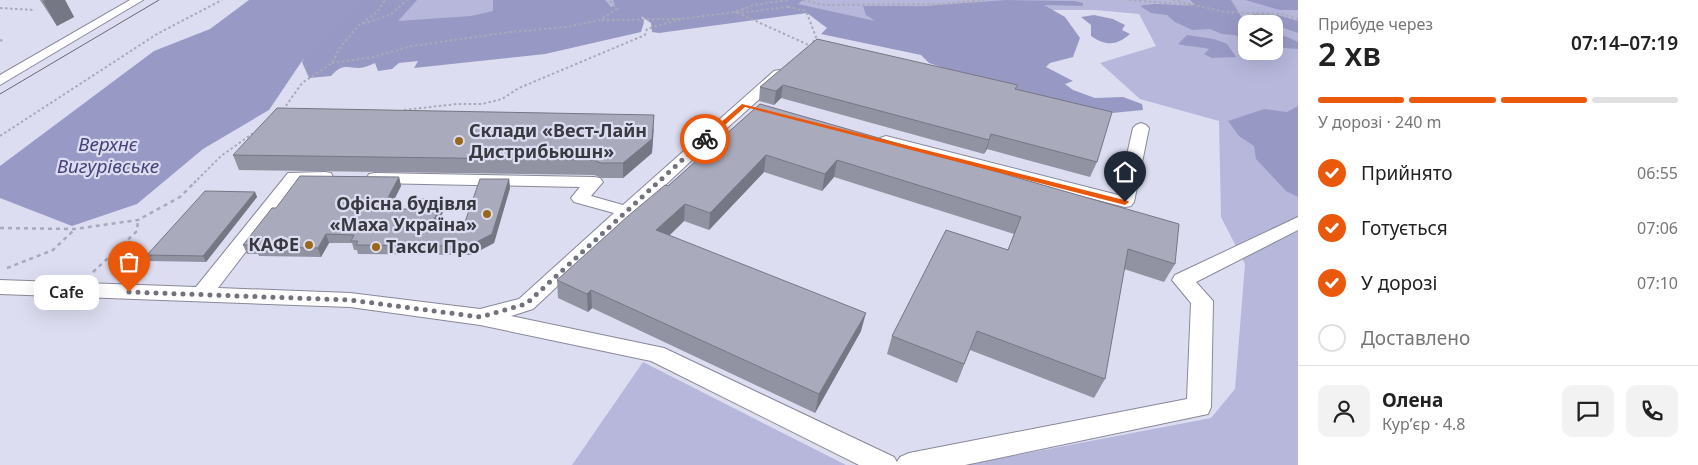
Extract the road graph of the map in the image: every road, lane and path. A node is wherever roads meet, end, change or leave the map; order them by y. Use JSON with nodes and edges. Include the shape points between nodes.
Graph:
{"nodes":[{"id":1,"x":138,"y":0,"type":"edge"},
{"id":2,"x":222,"y":0,"type":"edge"},
{"id":3,"x":385,"y":0,"type":"edge"},
{"id":4,"x":407,"y":0,"type":"edge"},
{"id":5,"x":609,"y":0,"type":"edge"},
{"id":6,"x":789,"y":0,"type":"edge"},
{"id":7,"x":803,"y":0,"type":"edge"},
{"id":8,"x":986,"y":0,"type":"edge"},
{"id":9,"x":1130,"y":0,"type":"edge"},
{"id":10,"x":1174,"y":0,"type":"edge"},
{"id":11,"x":1203,"y":6,"type":"junction"},
{"id":12,"x":0,"y":8,"type":"edge"},
{"id":13,"x":34,"y":10,"type":"dead end"},
{"id":14,"x":736,"y":13,"type":"junction"},
{"id":15,"x":1298,"y":19,"type":"edge"},
{"id":16,"x":600,"y":20,"type":"junction"},
{"id":17,"x":681,"y":20,"type":"junction"},
{"id":18,"x":359,"y":25,"type":"junction"},
{"id":19,"x":332,"y":63,"type":"junction"},
{"id":20,"x":789,"y":66,"type":"edge"},
{"id":21,"x":0,"y":81,"type":"edge"},
{"id":22,"x":744,"y":105,"type":"junction"},
{"id":23,"x":760,"y":108,"type":"edge"},
{"id":24,"x":400,"y":111,"type":"edge"},
{"id":25,"x":277,"y":115,"type":"edge"},
{"id":26,"x":259,"y":128,"type":"edge"},
{"id":27,"x":1141,"y":128,"type":"dead end"},
{"id":28,"x":0,"y":136,"type":"edge"},
{"id":29,"x":875,"y":138,"type":"edge"},
{"id":30,"x":342,"y":178,"type":"edge"},
{"id":31,"x":362,"y":178,"type":"edge"},
{"id":32,"x":626,"y":211,"type":"junction"},
{"id":33,"x":138,"y":220,"type":"junction"},
{"id":34,"x":1298,"y":223,"type":"edge"},
{"id":35,"x":0,"y":228,"type":"edge"},
{"id":36,"x":76,"y":229,"type":"junction"},
{"id":37,"x":7,"y":268,"type":"dead end"},
{"id":38,"x":93,"y":272,"type":"dead end"},
{"id":39,"x":0,"y":287,"type":"edge"},
{"id":40,"x":201,"y":295,"type":"junction"},
{"id":41,"x":480,"y":317,"type":"junction"},
{"id":42,"x":885,"y":465,"type":"edge"},
{"id":43,"x":909,"y":465,"type":"edge"}],
"edges":[{"from":1,"to":21,"type":"street"},
{"from":2,"to":28,"type":"path","via":[[157,34]]},
{"from":3,"to":18,"type":"path","via":[[377,12]]},
{"from":4,"to":18,"type":"path","via":[[390,15]]},
{"from":5,"to":16,"type":"path","via":[[617,9]]},
{"from":6,"to":14,"type":"path","via":[[754,5]]},
{"from":7,"to":8,"type":"path","via":[[822,5],[943,4]]},
{"from":9,"to":11,"type":"path"},
{"from":10,"to":11,"type":"path"},
{"from":11,"to":15,"type":"path","via":[[1225,12],[1282,14]]},
{"from":12,"to":13,"type":"path"},
{"from":14,"to":14,"type":"path","via":[[811,46],[816,37],[806,11],[788,7]]},
{"from":14,"to":17,"type":"path"},
{"from":16,"to":17,"type":"path"},
{"from":16,"to":19,"type":"path","via":[[412,46],[373,57]]},
{"from":17,"to":24,"type":"path","via":[[647,29],[645,35],[518,88],[502,99],[482,104]]},
{"from":18,"to":19,"type":"path"},
{"from":19,"to":25,"type":"path","via":[[302,84]]},
{"from":20,"to":22,"type":"street"},
{"from":22,"to":23,"type":"street"},
{"from":22,"to":32,"type":"street"},
{"from":26,"to":33,"type":"path","via":[[221,156],[180,197]]},
{"from":27,"to":29,"type":"street","via":[[1125,202]]},
{"from":30,"to":40,"type":"street","via":[[294,177]]},
{"from":31,"to":32,"type":"street","via":[[594,182],[580,198]]},
{"from":32,"to":41,"type":"street","via":[[526,304]]},
{"from":33,"to":36,"type":"path"},
{"from":33,"to":38,"type":"path","via":[[138,231]]},
{"from":34,"to":43,"type":"lane","via":[[1182,280],[1202,301],[1199,407]]},
{"from":35,"to":36,"type":"path"},
{"from":36,"to":37,"type":"path","via":[[53,250]]},
{"from":39,"to":40,"type":"street"},
{"from":40,"to":41,"type":"street","via":[[350,300]]},
{"from":41,"to":42,"type":"street","via":[[656,354]]}]}
